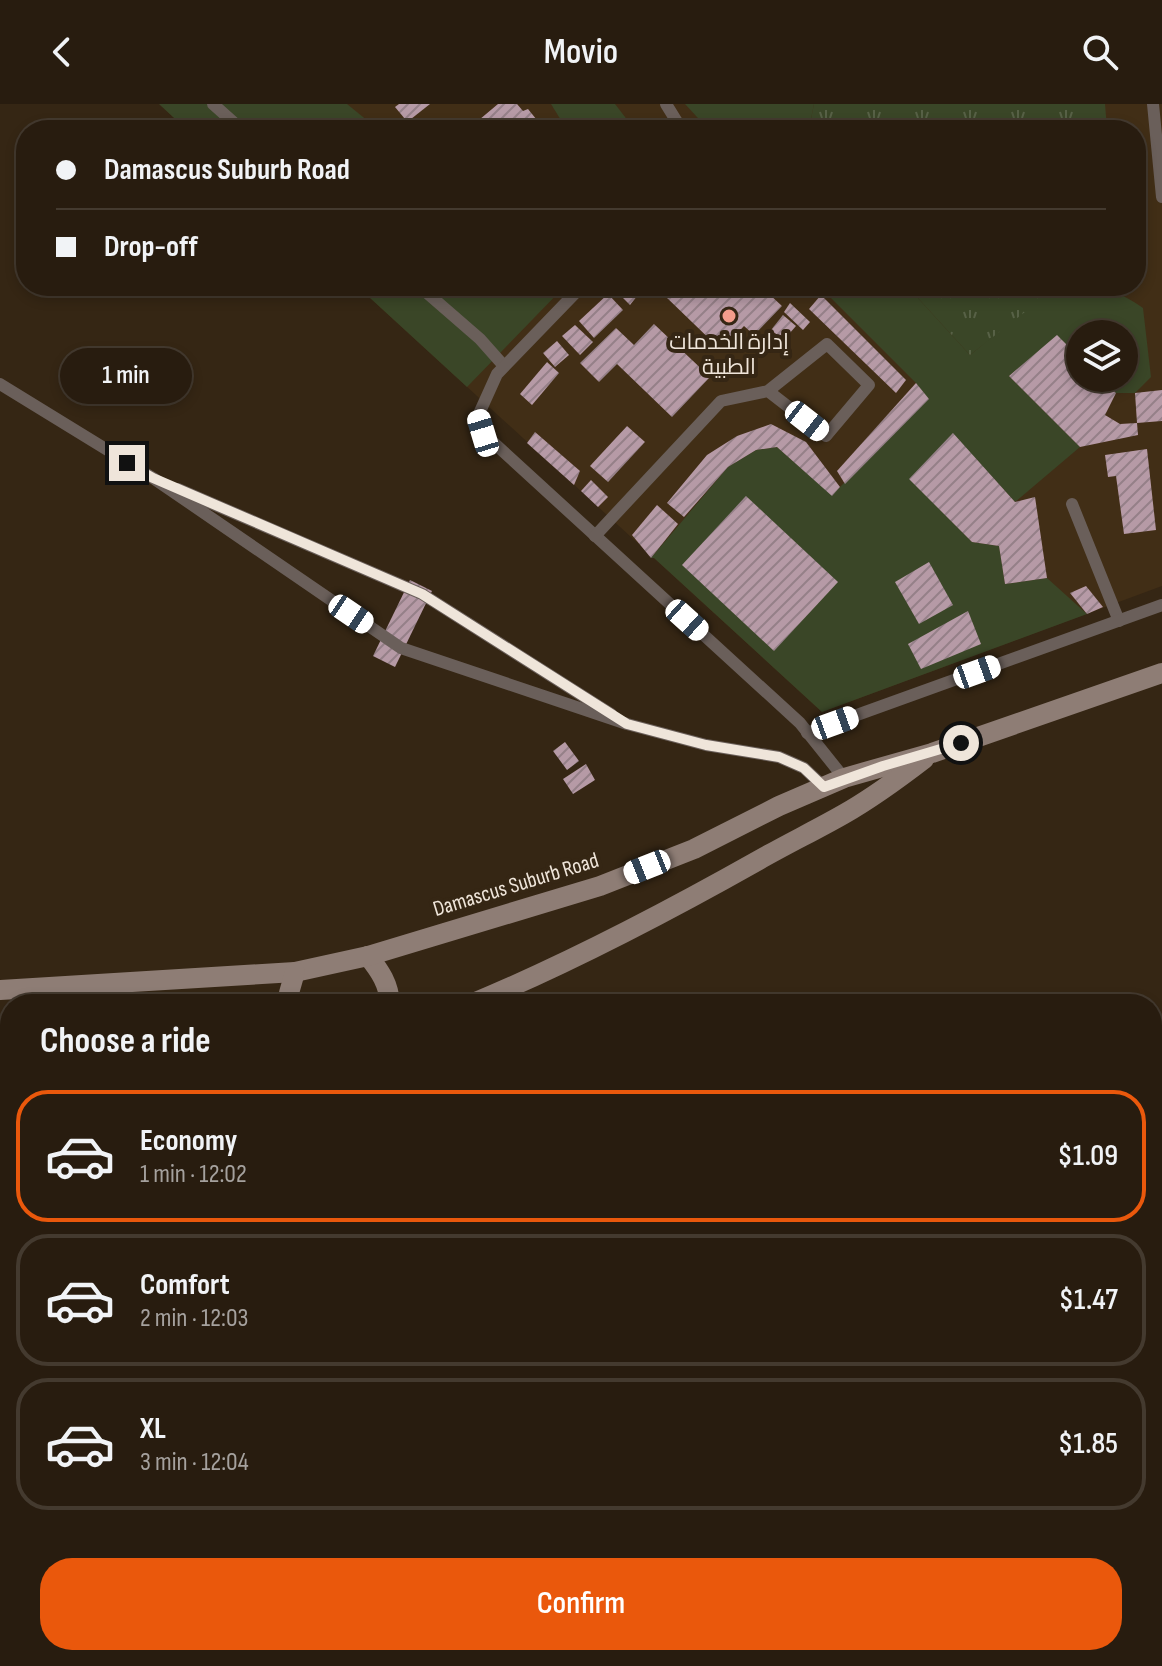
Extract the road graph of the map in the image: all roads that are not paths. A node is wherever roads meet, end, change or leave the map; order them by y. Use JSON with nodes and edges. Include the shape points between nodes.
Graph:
{"nodes":[{"id":1,"x":213,"y":104,"type":"edge"},
{"id":2,"x":1153,"y":104,"type":"edge"},
{"id":3,"x":231,"y":120,"type":"edge"},
{"id":4,"x":1161,"y":171,"type":"edge"},
{"id":5,"x":1162,"y":197,"type":"edge"},
{"id":6,"x":431,"y":296,"type":"edge"},
{"id":7,"x":572,"y":296,"type":"edge"},
{"id":8,"x":504,"y":366,"type":"junction"},
{"id":9,"x":0,"y":384,"type":"edge"},
{"id":10,"x":768,"y":391,"type":"junction"},
{"id":11,"x":153,"y":478,"type":"junction"},
{"id":12,"x":1072,"y":504,"type":"dead end"},
{"id":13,"x":595,"y":536,"type":"junction"},
{"id":14,"x":1162,"y":605,"type":"edge"},
{"id":15,"x":1119,"y":621,"type":"junction"},
{"id":16,"x":1162,"y":673,"type":"edge"},
{"id":17,"x":627,"y":724,"type":"junction"},
{"id":18,"x":807,"y":733,"type":"junction"},
{"id":19,"x":932,"y":753,"type":"junction"},
{"id":20,"x":844,"y":778,"type":"junction"},
{"id":21,"x":824,"y":787,"type":"junction"},
{"id":22,"x":368,"y":956,"type":"junction"},
{"id":23,"x":295,"y":972,"type":"junction"},
{"id":24,"x":0,"y":990,"type":"edge"},
{"id":25,"x":289,"y":994,"type":"edge"},
{"id":26,"x":389,"y":994,"type":"edge"},
{"id":27,"x":495,"y":994,"type":"edge"}],
"edges":[{"from":1,"to":3,"type":"lane"},
{"from":2,"to":4,"type":"lane"},
{"from":4,"to":5,"type":"lane"},
{"from":6,"to":8,"type":"lane"},
{"from":7,"to":8,"type":"lane"},
{"from":8,"to":13,"type":"lane","via":[[478,416],[483,433]]},
{"from":9,"to":11,"type":"lane"},
{"from":10,"to":10,"type":"lane","via":[[826,436],[869,385],[827,344]]},
{"from":10,"to":13,"type":"lane","via":[[721,401]]},
{"from":11,"to":17,"type":"lane","via":[[422,594]]},
{"from":11,"to":17,"type":"lane","via":[[401,648]]},
{"from":12,"to":15,"type":"lane"},
{"from":13,"to":18,"type":"lane"},
{"from":14,"to":15,"type":"lane"},
{"from":15,"to":18,"type":"lane"},
{"from":16,"to":19,"type":"main road"},
{"from":17,"to":21,"type":"lane","via":[[779,757],[804,768]]},
{"from":18,"to":20,"type":"lane"},
{"from":19,"to":20,"type":"main road","name":"Damascus Suburb Road"},
{"from":19,"to":27,"type":"main road","via":[[882,791],[708,889]]},
{"from":20,"to":21,"type":"main road","name":"Damascus Suburb Road"},
{"from":21,"to":22,"type":"main road","name":"Damascus Suburb Road","via":[[694,849],[600,886]]},
{"from":22,"to":23,"type":"main road","name":"Damascus Suburb Road"},
{"from":22,"to":26,"type":"main road"},
{"from":23,"to":24,"type":"main road","name":"Damascus Suburb Road"},
{"from":23,"to":25,"type":"main road"}]}
